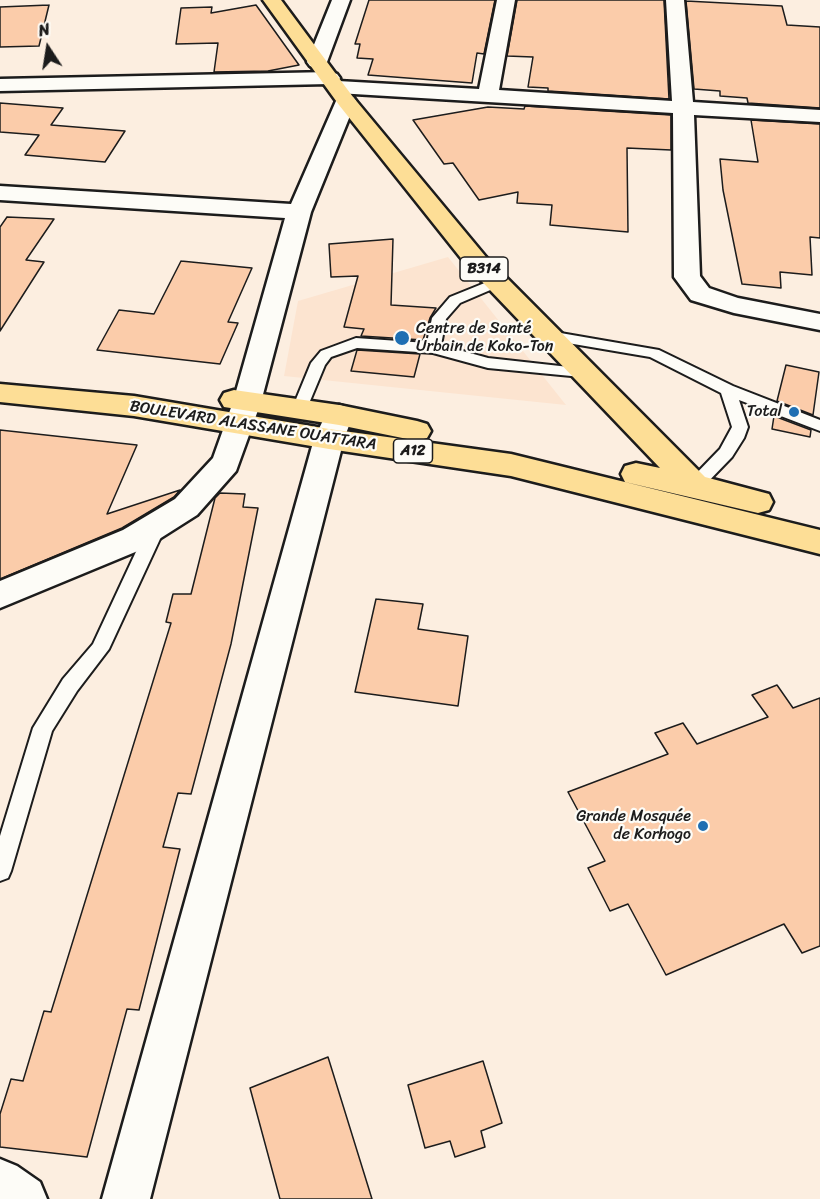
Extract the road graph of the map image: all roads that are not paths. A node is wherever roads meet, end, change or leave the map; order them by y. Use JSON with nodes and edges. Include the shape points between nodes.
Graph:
{"nodes":[{"id":1,"x":272,"y":0,"type":"edge"},
{"id":2,"x":341,"y":0,"type":"edge"},
{"id":3,"x":506,"y":0,"type":"edge"},
{"id":4,"x":675,"y":0,"type":"edge"},
{"id":5,"x":333,"y":82,"type":"junction"},
{"id":6,"x":0,"y":85,"type":"edge"},
{"id":7,"x":488,"y":94,"type":"junction"},
{"id":8,"x":683,"y":108,"type":"junction"},
{"id":9,"x":820,"y":116,"type":"edge"},
{"id":10,"x":0,"y":193,"type":"edge"},
{"id":11,"x":299,"y":212,"type":"junction"},
{"id":12,"x":497,"y":282,"type":"junction"},
{"id":13,"x":820,"y":322,"type":"edge"},
{"id":14,"x":549,"y":336,"type":"junction"},
{"id":15,"x":433,"y":348,"type":"junction"},
{"id":16,"x":0,"y":374,"type":"edge"},
{"id":17,"x":587,"y":374,"type":"junction"},
{"id":18,"x":729,"y":390,"type":"junction"},
{"id":19,"x":0,"y":393,"type":"edge"},
{"id":20,"x":300,"y":409,"type":"junction"},
{"id":21,"x":242,"y":412,"type":"junction"},
{"id":22,"x":820,"y":426,"type":"edge"},
{"id":23,"x":334,"y":427,"type":"junction"},
{"id":24,"x":695,"y":484,"type":"junction"},
{"id":25,"x":722,"y":516,"type":"junction"},
{"id":26,"x":820,"y":520,"type":"edge"},
{"id":27,"x":158,"y":524,"type":"junction"},
{"id":28,"x":820,"y":542,"type":"edge"},
{"id":29,"x":0,"y":595,"type":"edge"},
{"id":30,"x":0,"y":871,"type":"edge"},
{"id":31,"x":0,"y":1183,"type":"edge"},
{"id":32,"x":23,"y":1199,"type":"edge"},
{"id":33,"x":126,"y":1199,"type":"edge"}],
"edges":[{"from":1,"to":5,"type":"main road","number":"B314"},
{"from":2,"to":5,"type":"street"},
{"from":3,"to":7,"type":"street"},
{"from":4,"to":8,"type":"street"},
{"from":5,"to":6,"type":"street"},
{"from":5,"to":7,"type":"street"},
{"from":5,"to":11,"type":"street"},
{"from":5,"to":12,"type":"main road","number":"B314"},
{"from":7,"to":8,"type":"street"},
{"from":8,"to":9,"type":"street"},
{"from":8,"to":13,"type":"street","via":[[687,277],[700,294]]},
{"from":10,"to":11,"type":"street"},
{"from":11,"to":21,"type":"street"},
{"from":12,"to":14,"type":"main road","number":"B314"},
{"from":12,"to":15,"type":"lane","via":[[455,300],[439,318]]},
{"from":14,"to":17,"type":"main road","number":"B314"},
{"from":14,"to":18,"type":"lane","via":[[654,353]]},
{"from":15,"to":17,"type":"lane","via":[[488,363]]},
{"from":15,"to":20,"type":"lane","via":[[356,343],[326,354],[318,363]]},
{"from":16,"to":21,"type":"main road","name":"BOULEVARD ALASSANE OUATTARA","number":"A12"},
{"from":17,"to":24,"type":"main road","number":"B314"},
{"from":18,"to":22,"type":"lane"},
{"from":18,"to":24,"type":"lane","via":[[740,427],[726,453]]},
{"from":19,"to":21,"type":"main road","name":"BOULEVARD ALASSANE OUATTARA","number":"A12"},
{"from":20,"to":21,"type":"main road","name":"BOULEVARD ALASSANE OUATTARA","number":"A12"},
{"from":20,"to":23,"type":"main road","name":"BOULEVARD ALASSANE OUATTARA","number":"A12"},
{"from":21,"to":23,"type":"main road","name":"BOULEVARD ALASSANE OUATTARA","number":"A12"},
{"from":21,"to":27,"type":"street","via":[[226,463],[186,507]]},
{"from":23,"to":24,"type":"main road","name":"BOULEVARD ALASSANE OUATTARA","number":"A12","via":[[491,447]]},
{"from":23,"to":25,"type":"main road","name":"BOULEVARD ALASSANE OUATTARA","number":"A12"},
{"from":23,"to":33,"type":"street"},
{"from":24,"to":25,"type":"main road","number":"B314"},
{"from":24,"to":26,"type":"main road","name":"BOULEVARD ALASSANE OUATTARA","number":"A12"},
{"from":25,"to":28,"type":"main road","name":"BOULEVARD ALASSANE OUATTARA","number":"A12"},
{"from":27,"to":29,"type":"street","via":[[101,555]]},
{"from":27,"to":30,"type":"lane","via":[[100,649],[70,685],[43,728]]},
{"from":31,"to":32,"type":"street"}]}
